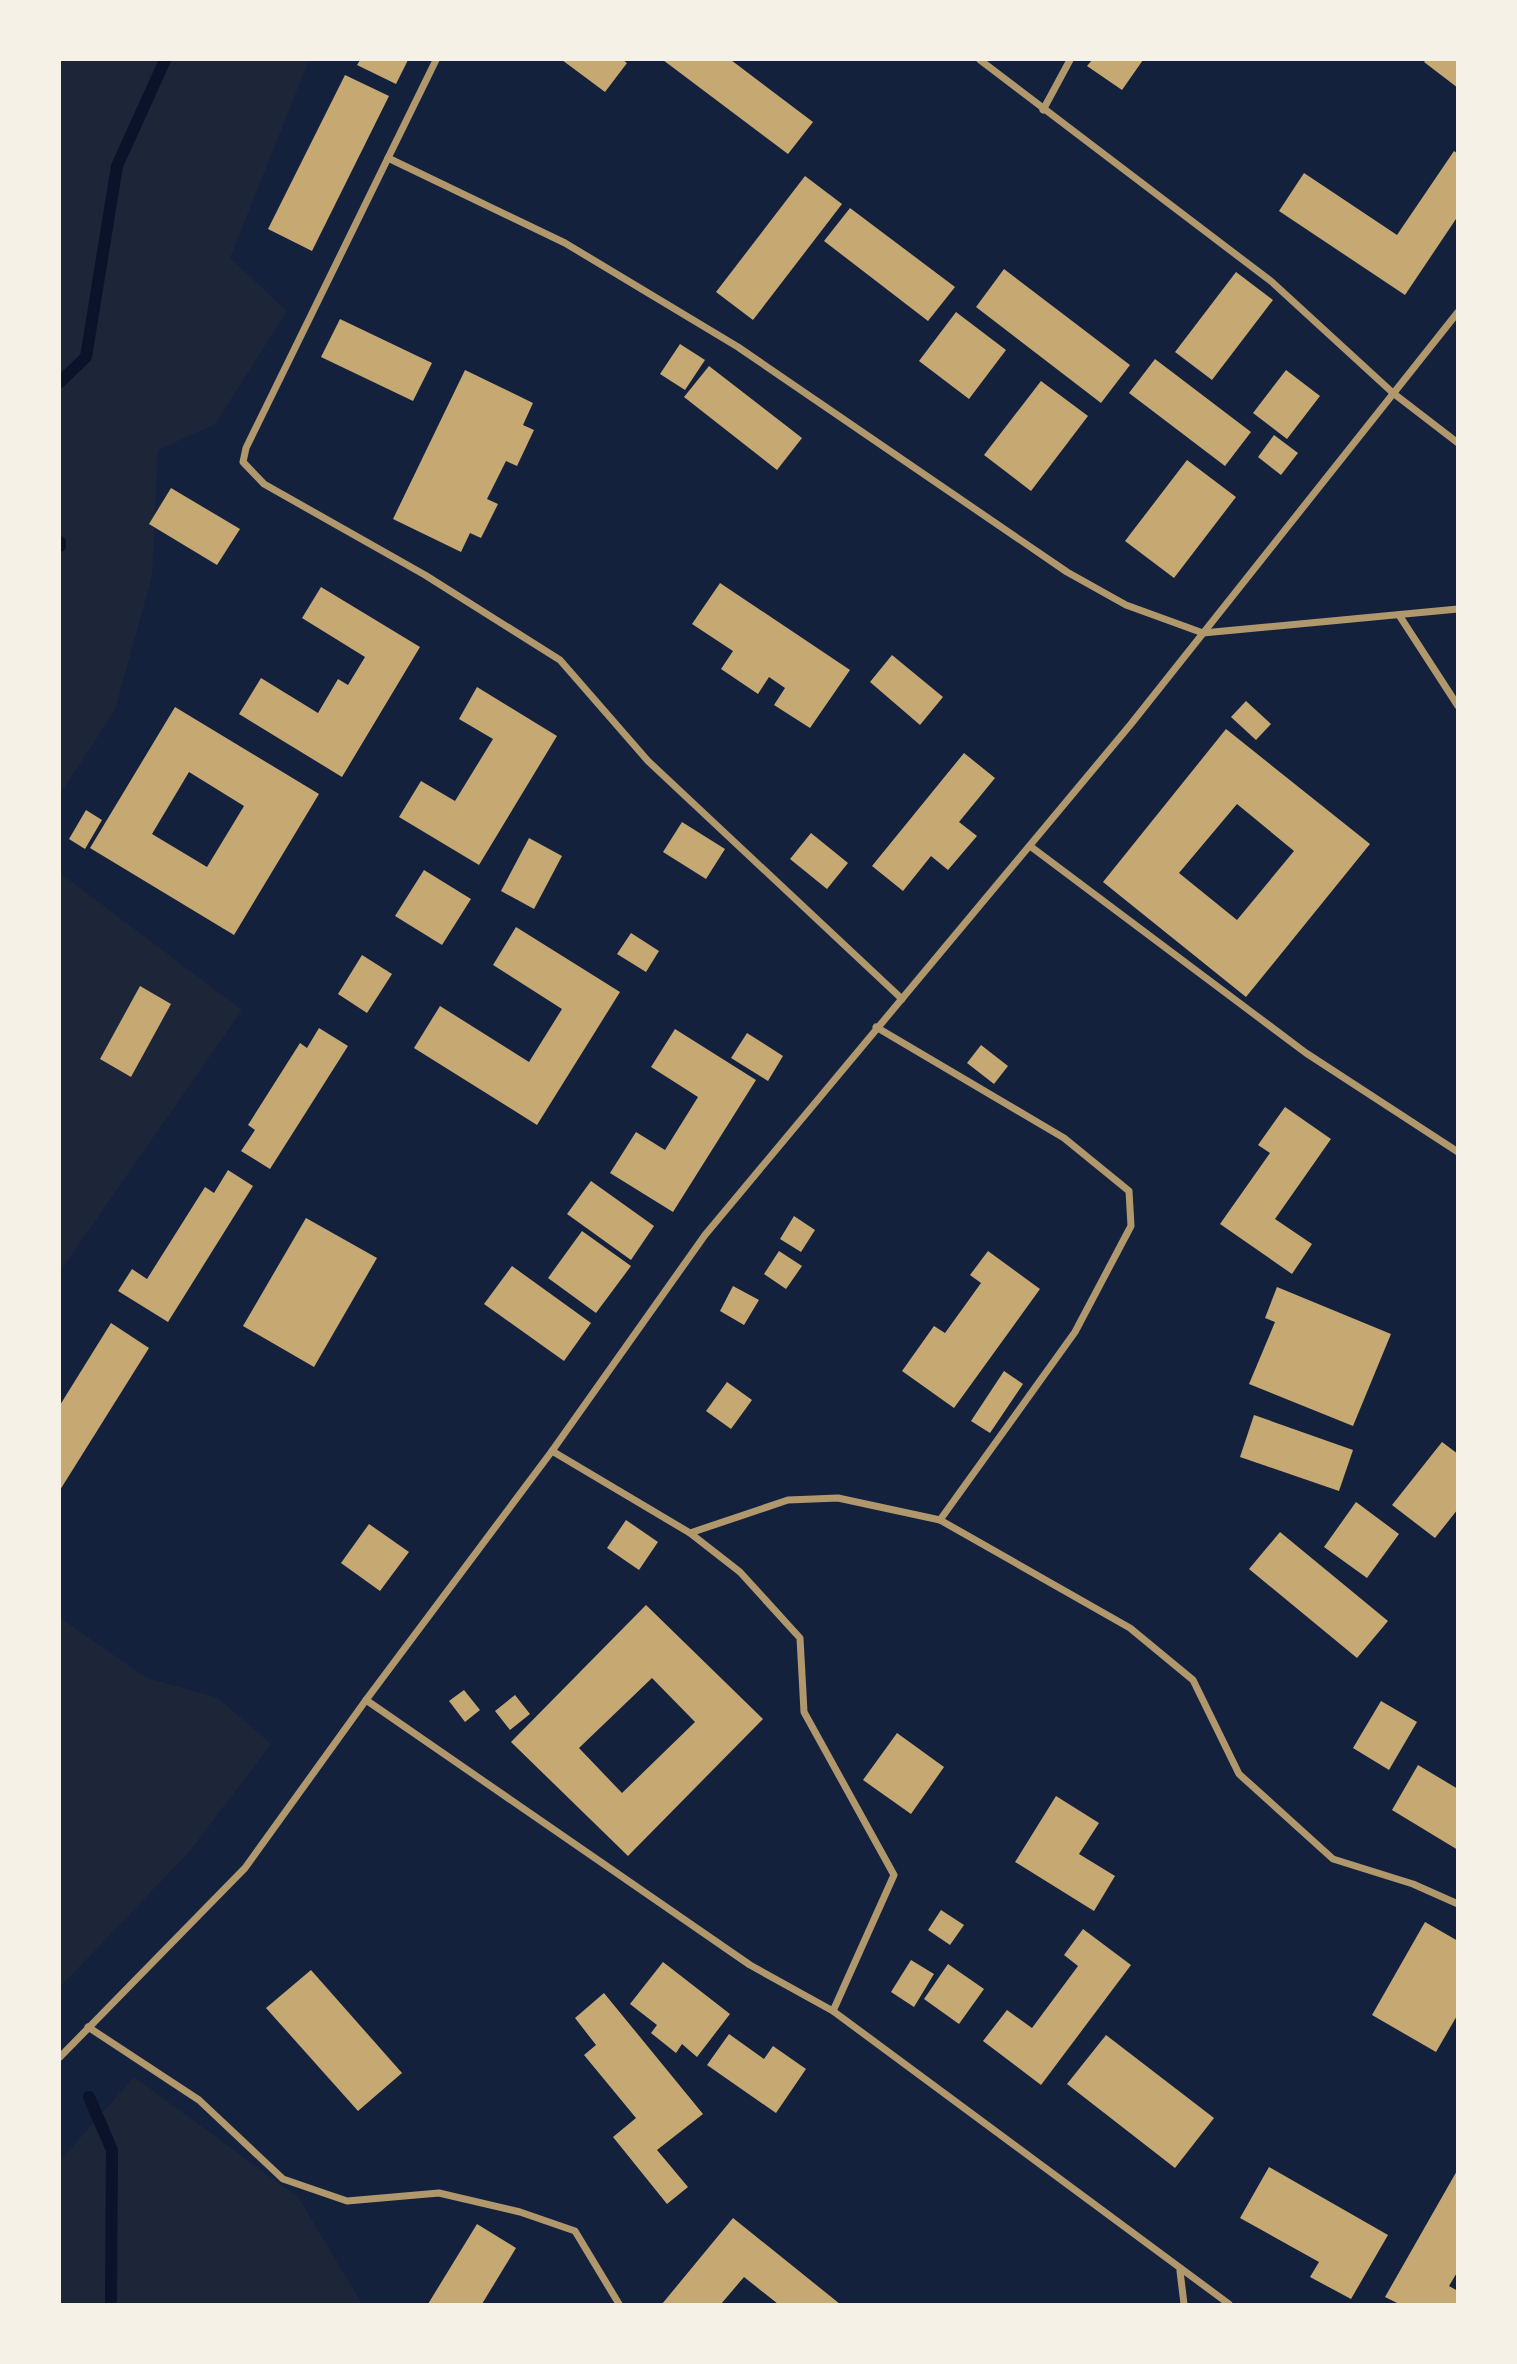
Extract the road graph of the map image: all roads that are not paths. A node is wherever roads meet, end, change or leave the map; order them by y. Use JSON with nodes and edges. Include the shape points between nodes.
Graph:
{"nodes":[{"id":1,"x":436,"y":60,"type":"edge"},
{"id":2,"x":980,"y":60,"type":"edge"},
{"id":3,"x":1070,"y":60,"type":"edge"},
{"id":4,"x":1043,"y":110,"type":"junction"},
{"id":5,"x":388,"y":158,"type":"junction"},
{"id":6,"x":1458,"y":312,"type":"edge"},
{"id":7,"x":1393,"y":393,"type":"junction"},
{"id":8,"x":1458,"y":443,"type":"edge"},
{"id":9,"x":1458,"y":609,"type":"edge"},
{"id":10,"x":1399,"y":614,"type":"junction"},
{"id":11,"x":1203,"y":633,"type":"junction"},
{"id":12,"x":1458,"y":706,"type":"edge"},
{"id":13,"x":1030,"y":846,"type":"junction"},
{"id":14,"x":902,"y":999,"type":"junction"},
{"id":15,"x":876,"y":1027,"type":"junction"},
{"id":16,"x":1458,"y":1152,"type":"edge"},
{"id":17,"x":552,"y":1451,"type":"junction"},
{"id":18,"x":940,"y":1520,"type":"junction"},
{"id":19,"x":690,"y":1533,"type":"junction"},
{"id":20,"x":366,"y":1700,"type":"junction"},
{"id":21,"x":1458,"y":1904,"type":"edge"},
{"id":22,"x":833,"y":2011,"type":"junction"},
{"id":23,"x":88,"y":2027,"type":"junction"},
{"id":24,"x":60,"y":2057,"type":"edge"},
{"id":25,"x":1180,"y":2271,"type":"junction"},
{"id":26,"x":619,"y":2305,"type":"edge"},
{"id":27,"x":1184,"y":2305,"type":"edge"},
{"id":28,"x":1229,"y":2305,"type":"edge"}],
"edges":[{"from":1,"to":5,"type":"street"},
{"from":2,"to":4,"type":"street"},
{"from":3,"to":4,"type":"street"},
{"from":4,"to":7,"type":"street","via":[[1272,282]]},
{"from":5,"to":11,"type":"street","via":[[565,243],[738,348],[1067,572],[1126,605]]},
{"from":5,"to":14,"type":"street","via":[[243,462],[264,484],[425,575],[560,660],[648,761]]},
{"from":6,"to":7,"type":"street"},
{"from":7,"to":8,"type":"street"},
{"from":7,"to":11,"type":"street"},
{"from":9,"to":10,"type":"street"},
{"from":10,"to":11,"type":"street"},
{"from":10,"to":12,"type":"street"},
{"from":11,"to":13,"type":"street"},
{"from":13,"to":14,"type":"street"},
{"from":13,"to":16,"type":"street","via":[[1306,1053]]},
{"from":14,"to":15,"type":"street"},
{"from":15,"to":17,"type":"street","via":[[705,1235]]},
{"from":15,"to":18,"type":"street","via":[[1064,1138],[1129,1191],[1131,1226],[1075,1332]]},
{"from":17,"to":19,"type":"street"},
{"from":17,"to":20,"type":"street"},
{"from":18,"to":19,"type":"street","via":[[838,1498],[788,1500]]},
{"from":18,"to":21,"type":"street","via":[[1130,1628],[1193,1679],[1239,1774],[1333,1859],[1413,1884]]},
{"from":19,"to":22,"type":"street","via":[[740,1573],[800,1638],[804,1713],[894,1875]]},
{"from":20,"to":22,"type":"street","via":[[750,1965]]},
{"from":20,"to":23,"type":"street","via":[[245,1868]]},
{"from":22,"to":25,"type":"street"},
{"from":23,"to":24,"type":"street"},
{"from":23,"to":26,"type":"street","via":[[199,2100],[283,2179],[347,2201],[439,2193],[575,2231]]},
{"from":25,"to":27,"type":"street"},
{"from":25,"to":28,"type":"street"}]}
